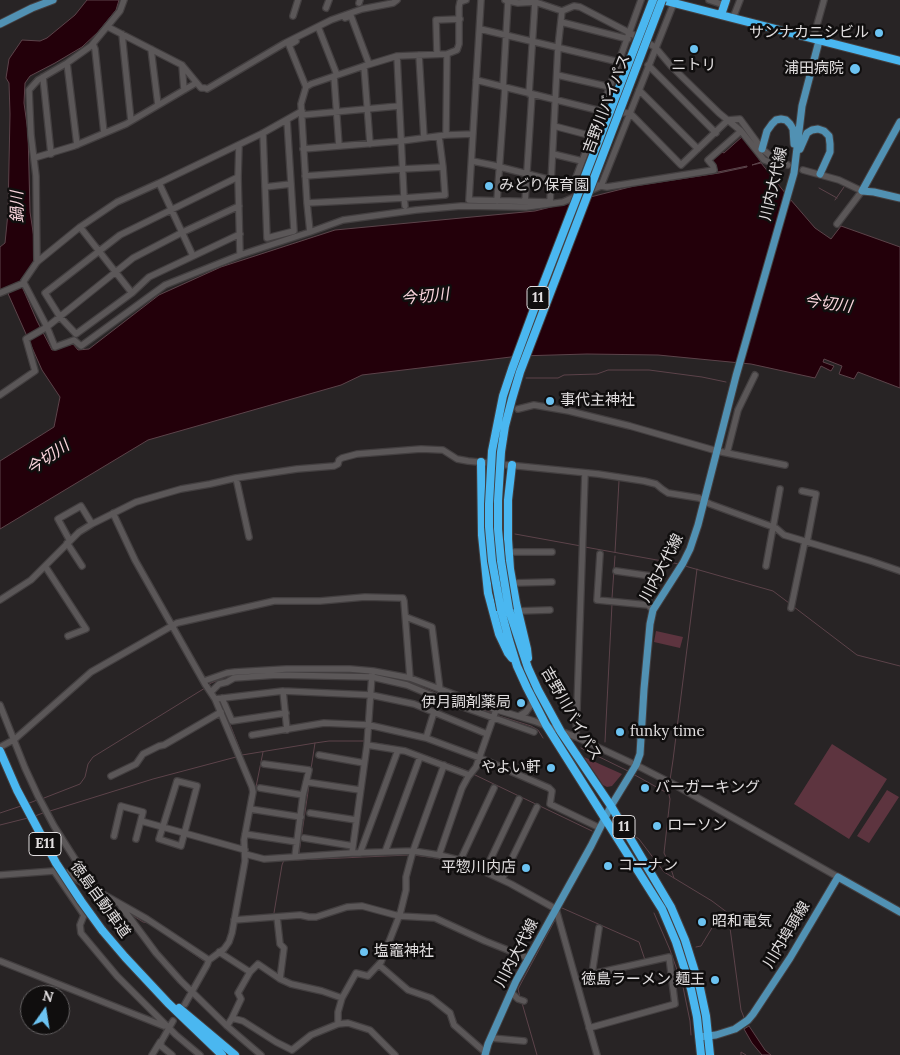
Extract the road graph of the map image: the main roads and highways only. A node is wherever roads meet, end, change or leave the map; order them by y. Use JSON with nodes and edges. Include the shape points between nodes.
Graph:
{"nodes":[{"id":1,"x":53,"y":0,"type":"edge"},
{"id":2,"x":653,"y":0,"type":"edge"},
{"id":3,"x":662,"y":0,"type":"edge"},
{"id":4,"x":674,"y":2,"type":"edge"},
{"id":5,"x":725,"y":2,"type":"edge"},
{"id":6,"x":721,"y":15,"type":"junction"},
{"id":7,"x":0,"y":24,"type":"edge"},
{"id":8,"x":816,"y":40,"type":"junction"},
{"id":9,"x":900,"y":61,"type":"edge"},
{"id":10,"x":900,"y":122,"type":"edge"},
{"id":11,"x":762,"y":148,"type":"road end"},
{"id":12,"x":796,"y":162,"type":"junction"},
{"id":13,"x":820,"y":174,"type":"road end"},
{"id":14,"x":900,"y":198,"type":"edge"},
{"id":15,"x":481,"y":462,"type":"road end"},
{"id":16,"x":512,"y":465,"type":"road end"},
{"id":17,"x":505,"y":610,"type":"junction"},
{"id":18,"x":518,"y":666,"type":"junction"},
{"id":19,"x":528,"y":668,"type":"junction"},
{"id":20,"x":0,"y":749,"type":"edge"},
{"id":21,"x":611,"y":806,"type":"junction"},
{"id":22,"x":605,"y":818,"type":"junction"},
{"id":23,"x":900,"y":912,"type":"edge"},
{"id":24,"x":125,"y":957,"type":"junction"},
{"id":25,"x":709,"y":1036,"type":"junction"},
{"id":26,"x":699,"y":1037,"type":"junction"},
{"id":27,"x":485,"y":1054,"type":"edge"},
{"id":28,"x":222,"y":1055,"type":"edge"},
{"id":29,"x":235,"y":1055,"type":"edge"},
{"id":30,"x":701,"y":1055,"type":"edge"},
{"id":31,"x":710,"y":1055,"type":"edge"}],
"edges":[{"from":1,"to":7,"type":"main road"},
{"from":2,"to":17,"type":"highway","name":"吉野川バイパス","number":"11","bridge":true,"via":[[503,396],[492,452],[489,527],[492,561]]},
{"from":3,"to":4,"type":"highway"},
{"from":3,"to":17,"type":"highway","name":"吉野川バイパス","number":"11","bridge":true,"via":[[520,372],[505,426],[498,501]]},
{"from":4,"to":6,"type":"highway"},
{"from":5,"to":6,"type":"highway"},
{"from":6,"to":8,"type":"highway"},
{"from":8,"to":9,"type":"highway"},
{"from":8,"to":12,"type":"main road","name":"川内大代線","via":[[802,106]]},
{"from":10,"to":14,"type":"main road","via":[[862,191]]},
{"from":11,"to":12,"type":"main road","via":[[772,124],[776,120],[786,120],[793,129]]},
{"from":12,"to":13,"type":"main road","via":[[807,133],[818,129],[824,131],[830,152]]},
{"from":12,"to":21,"type":"main road","name":"川内大代線","via":[[692,542],[682,566],[650,608],[640,754]]},
{"from":15,"to":18,"type":"highway","number":"11","via":[[482,535],[488,593],[499,634]]},
{"from":16,"to":19,"type":"highway","number":"11","via":[[509,552]]},
{"from":17,"to":18,"type":"highway","name":"吉野川バイパス","number":"11","via":[[509,640]]},
{"from":17,"to":19,"type":"highway","name":"吉野川バイパス","number":"11"},
{"from":18,"to":22,"type":"highway","name":"吉野川バイパス","number":"11","via":[[546,726]]},
{"from":19,"to":21,"type":"highway","name":"吉野川バイパス","number":"11","via":[[562,732]]},
{"from":20,"to":24,"type":"highway","name":"徳島自動車道","number":"E11","bridge":true,"via":[[17,790],[56,863],[102,930]]},
{"from":21,"to":22,"type":"main road","name":"川内大代線"},
{"from":21,"to":25,"type":"highway","name":"吉野川バイパス","number":"11","via":[[675,916],[700,988]]},
{"from":22,"to":26,"type":"highway","name":"吉野川バイパス","number":"11","via":[[662,909],[673,934],[691,989]]},
{"from":22,"to":27,"type":"main road","name":"川内大代線","via":[[528,958]]},
{"from":23,"to":25,"type":"main road","name":"川内埠頭線","via":[[838,878],[748,1020],[726,1032]]},
{"from":24,"to":28,"type":"highway","name":"徳島自動車道","number":"E11"},
{"from":24,"to":29,"type":"highway","name":"徳島自動車道","number":"E11"},
{"from":25,"to":26,"type":"main road","name":"川内埠頭線"},
{"from":25,"to":31,"type":"highway","name":"吉野川バイパス","number":"11"},
{"from":26,"to":30,"type":"highway","name":"吉野川バイパス","number":"11"}]}
